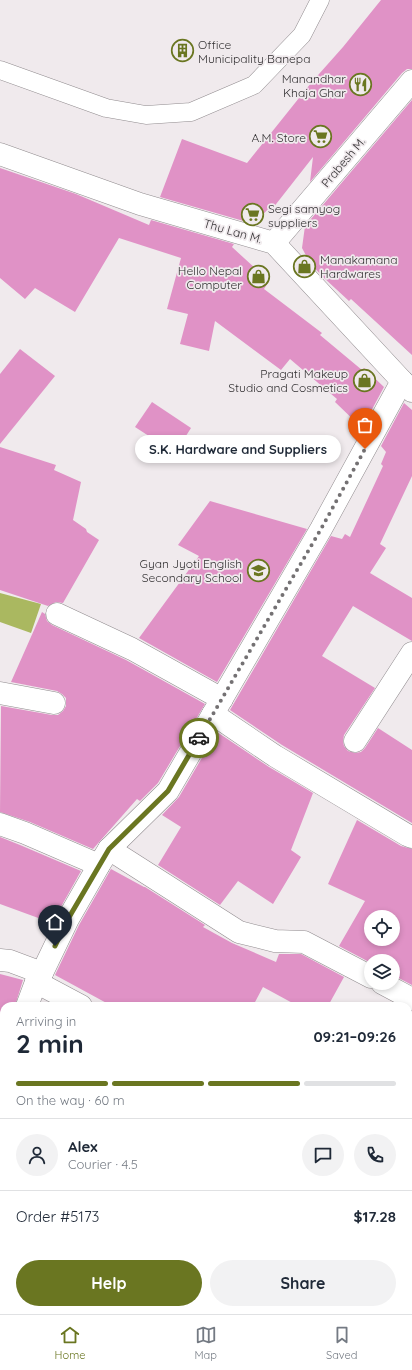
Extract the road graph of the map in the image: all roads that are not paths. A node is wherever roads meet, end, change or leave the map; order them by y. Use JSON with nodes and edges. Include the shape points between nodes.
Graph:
{"nodes":[{"id":1,"x":320,"y":0,"type":"edge"},
{"id":2,"x":0,"y":70,"type":"edge"},
{"id":3,"x":412,"y":81,"type":"edge"},
{"id":4,"x":0,"y":154,"type":"edge"},
{"id":5,"x":274,"y":244,"type":"junction"},
{"id":6,"x":407,"y":386,"type":"edge"},
{"id":7,"x":57,"y":614,"type":"dead end"},
{"id":8,"x":412,"y":653,"type":"edge"},
{"id":9,"x":0,"y":693,"type":"edge"},
{"id":10,"x":54,"y":703,"type":"dead end"},
{"id":11,"x":218,"y":706,"type":"junction"},
{"id":12,"x":355,"y":741,"type":"dead end"},
{"id":13,"x":0,"y":824,"type":"edge"},
{"id":14,"x":412,"y":837,"type":"edge"},
{"id":15,"x":104,"y":857,"type":"junction"},
{"id":16,"x":0,"y":960,"type":"edge"},
{"id":17,"x":364,"y":973,"type":"edge"},
{"id":18,"x":39,"y":978,"type":"junction"},
{"id":19,"x":395,"y":990,"type":"edge"},
{"id":20,"x":412,"y":999,"type":"edge"},
{"id":21,"x":29,"y":1002,"type":"edge"},
{"id":22,"x":75,"y":1002,"type":"edge"}],
"edges":[{"from":1,"to":2,"type":"lane","via":[[302,35],[254,85],[192,112],[146,115],[106,108]]},
{"from":3,"to":5,"type":"street","name":"Prabesh M."},
{"from":4,"to":5,"type":"street","name":"Thu Lan M.","via":[[140,204]]},
{"from":5,"to":6,"type":"street","name":"Thu Lan M."},
{"from":6,"to":11,"type":"street"},
{"from":7,"to":11,"type":"street","via":[[132,649]]},
{"from":8,"to":12,"type":"street"},
{"from":9,"to":10,"type":"street"},
{"from":11,"to":14,"type":"street","via":[[275,756]]},
{"from":11,"to":15,"type":"street","via":[[168,791]]},
{"from":13,"to":15,"type":"street"},
{"from":15,"to":17,"type":"street","via":[[239,932],[275,941],[304,942]]},
{"from":15,"to":18,"type":"street","via":[[68,919]]},
{"from":16,"to":18,"type":"street","via":[[10,961]]},
{"from":18,"to":21,"type":"street"},
{"from":18,"to":22,"type":"street"},
{"from":19,"to":20,"type":"street"}]}
